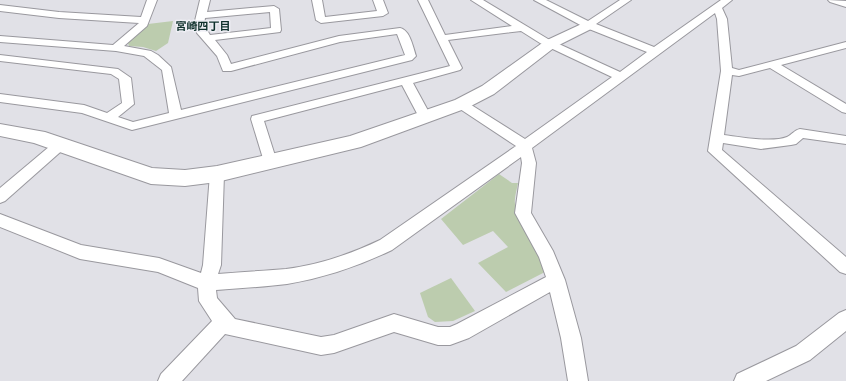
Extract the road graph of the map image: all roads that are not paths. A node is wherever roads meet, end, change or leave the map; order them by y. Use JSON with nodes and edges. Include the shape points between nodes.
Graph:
{"nodes":[{"id":1,"x":152,"y":0,"type":"edge"},
{"id":2,"x":205,"y":0,"type":"edge"},
{"id":3,"x":318,"y":0,"type":"edge"},
{"id":4,"x":378,"y":0,"type":"edge"},
{"id":5,"x":423,"y":0,"type":"edge"},
{"id":6,"x":476,"y":0,"type":"edge"},
{"id":7,"x":539,"y":0,"type":"edge"},
{"id":8,"x":559,"y":0,"type":"edge"},
{"id":9,"x":626,"y":0,"type":"edge"},
{"id":10,"x":833,"y":0,"type":"edge"},
{"id":11,"x":722,"y":4,"type":"edge"},
{"id":12,"x":846,"y":4,"type":"edge"},
{"id":13,"x":550,"y":5,"type":"junction"},
{"id":14,"x":0,"y":8,"type":"edge"},
{"id":15,"x":200,"y":16,"type":"junction"},
{"id":16,"x":145,"y":20,"type":"junction"},
{"id":17,"x":588,"y":25,"type":"junction"},
{"id":18,"x":522,"y":28,"type":"junction"},
{"id":19,"x":208,"y":38,"type":"junction"},
{"id":20,"x":442,"y":38,"type":"junction"},
{"id":21,"x":0,"y":39,"type":"edge"},
{"id":22,"x":550,"y":44,"type":"junction"},
{"id":23,"x":846,"y":45,"type":"edge"},
{"id":24,"x":116,"y":48,"type":"junction"},
{"id":25,"x":656,"y":52,"type":"junction"},
{"id":26,"x":0,"y":58,"type":"edge"},
{"id":27,"x":772,"y":65,"type":"junction"},
{"id":28,"x":727,"y":71,"type":"junction"},
{"id":29,"x":621,"y":77,"type":"junction"},
{"id":30,"x":406,"y":82,"type":"junction"},
{"id":31,"x":0,"y":98,"type":"edge"},
{"id":32,"x":461,"y":104,"type":"junction"},
{"id":33,"x":846,"y":109,"type":"edge"},
{"id":34,"x":176,"y":115,"type":"junction"},
{"id":35,"x":110,"y":117,"type":"junction"},
{"id":36,"x":426,"y":118,"type":"junction"},
{"id":37,"x":0,"y":130,"type":"edge"},
{"id":38,"x":717,"y":138,"type":"junction"},
{"id":39,"x":846,"y":140,"type":"edge"},
{"id":40,"x":61,"y":144,"type":"junction"},
{"id":41,"x":525,"y":145,"type":"junction"},
{"id":42,"x":270,"y":162,"type":"junction"},
{"id":43,"x":217,"y":174,"type":"junction"},
{"id":44,"x":0,"y":197,"type":"edge"},
{"id":45,"x":0,"y":220,"type":"edge"},
{"id":46,"x":846,"y":267,"type":"edge"},
{"id":47,"x":556,"y":280,"type":"junction"},
{"id":48,"x":207,"y":283,"type":"junction"},
{"id":49,"x":846,"y":319,"type":"edge"},
{"id":50,"x":224,"y":322,"type":"junction"},
{"id":51,"x":168,"y":381,"type":"edge"},
{"id":52,"x":578,"y":381,"type":"edge"},
{"id":53,"x":744,"y":381,"type":"edge"}],
"edges":[{"from":1,"to":16,"type":"street"},
{"from":2,"to":15,"type":"street"},
{"from":3,"to":4,"type":"street","via":[[320,20],[384,13]]},
{"from":5,"to":20,"type":"street"},
{"from":6,"to":18,"type":"street"},
{"from":7,"to":13,"type":"street"},
{"from":8,"to":13,"type":"street"},
{"from":9,"to":17,"type":"street"},
{"from":10,"to":12,"type":"street"},
{"from":11,"to":25,"type":"street"},
{"from":11,"to":28,"type":"street"},
{"from":13,"to":17,"type":"street"},
{"from":14,"to":16,"type":"street","via":[[59,15]]},
{"from":15,"to":19,"type":"street","via":[[199,25]]},
{"from":15,"to":19,"type":"street","via":[[274,9],[276,30]]},
{"from":16,"to":24,"type":"street"},
{"from":17,"to":22,"type":"street"},
{"from":17,"to":25,"type":"street"},
{"from":18,"to":20,"type":"street"},
{"from":18,"to":22,"type":"street"},
{"from":19,"to":34,"type":"street","via":[[222,55],[227,69],[339,39],[400,31],[411,56]]},
{"from":20,"to":30,"type":"street","via":[[456,68]]},
{"from":21,"to":24,"type":"street"},
{"from":22,"to":29,"type":"street"},
{"from":22,"to":32,"type":"street","via":[[488,90]]},
{"from":23,"to":27,"type":"street"},
{"from":24,"to":34,"type":"street","via":[[147,53],[167,69]]},
{"from":25,"to":29,"type":"street"},
{"from":26,"to":35,"type":"street","via":[[114,71],[125,78],[128,104]]},
{"from":27,"to":28,"type":"street","via":[[739,73]]},
{"from":27,"to":33,"type":"street"},
{"from":28,"to":38,"type":"street"},
{"from":29,"to":41,"type":"street"},
{"from":30,"to":36,"type":"street"},
{"from":30,"to":42,"type":"street","via":[[257,119]]},
{"from":31,"to":35,"type":"street","via":[[84,109]]},
{"from":32,"to":36,"type":"street"},
{"from":32,"to":41,"type":"street"},
{"from":34,"to":35,"type":"street","via":[[132,126]]},
{"from":36,"to":42,"type":"street","via":[[354,142]]},
{"from":37,"to":40,"type":"street"},
{"from":38,"to":39,"type":"street","via":[[761,144],[791,141],[800,133]]},
{"from":38,"to":46,"type":"street","via":[[715,151]]},
{"from":40,"to":43,"type":"street","via":[[151,176],[185,178]]},
{"from":40,"to":44,"type":"street"},
{"from":41,"to":47,"type":"street","via":[[528,163],[522,213],[547,256]]},
{"from":41,"to":48,"type":"street","via":[[423,220],[386,245],[365,255],[287,276]]},
{"from":42,"to":43,"type":"street"},
{"from":43,"to":48,"type":"street","via":[[212,265]]},
{"from":45,"to":48,"type":"street","via":[[80,252],[159,265]]},
{"from":47,"to":50,"type":"street","via":[[462,332],[450,336],[438,336],[394,323],[321,346],[230,327]]},
{"from":47,"to":52,"type":"street","via":[[571,338]]},
{"from":48,"to":50,"type":"street","via":[[208,301]]},
{"from":49,"to":53,"type":"street","via":[[803,353]]},
{"from":50,"to":51,"type":"street"}]}
